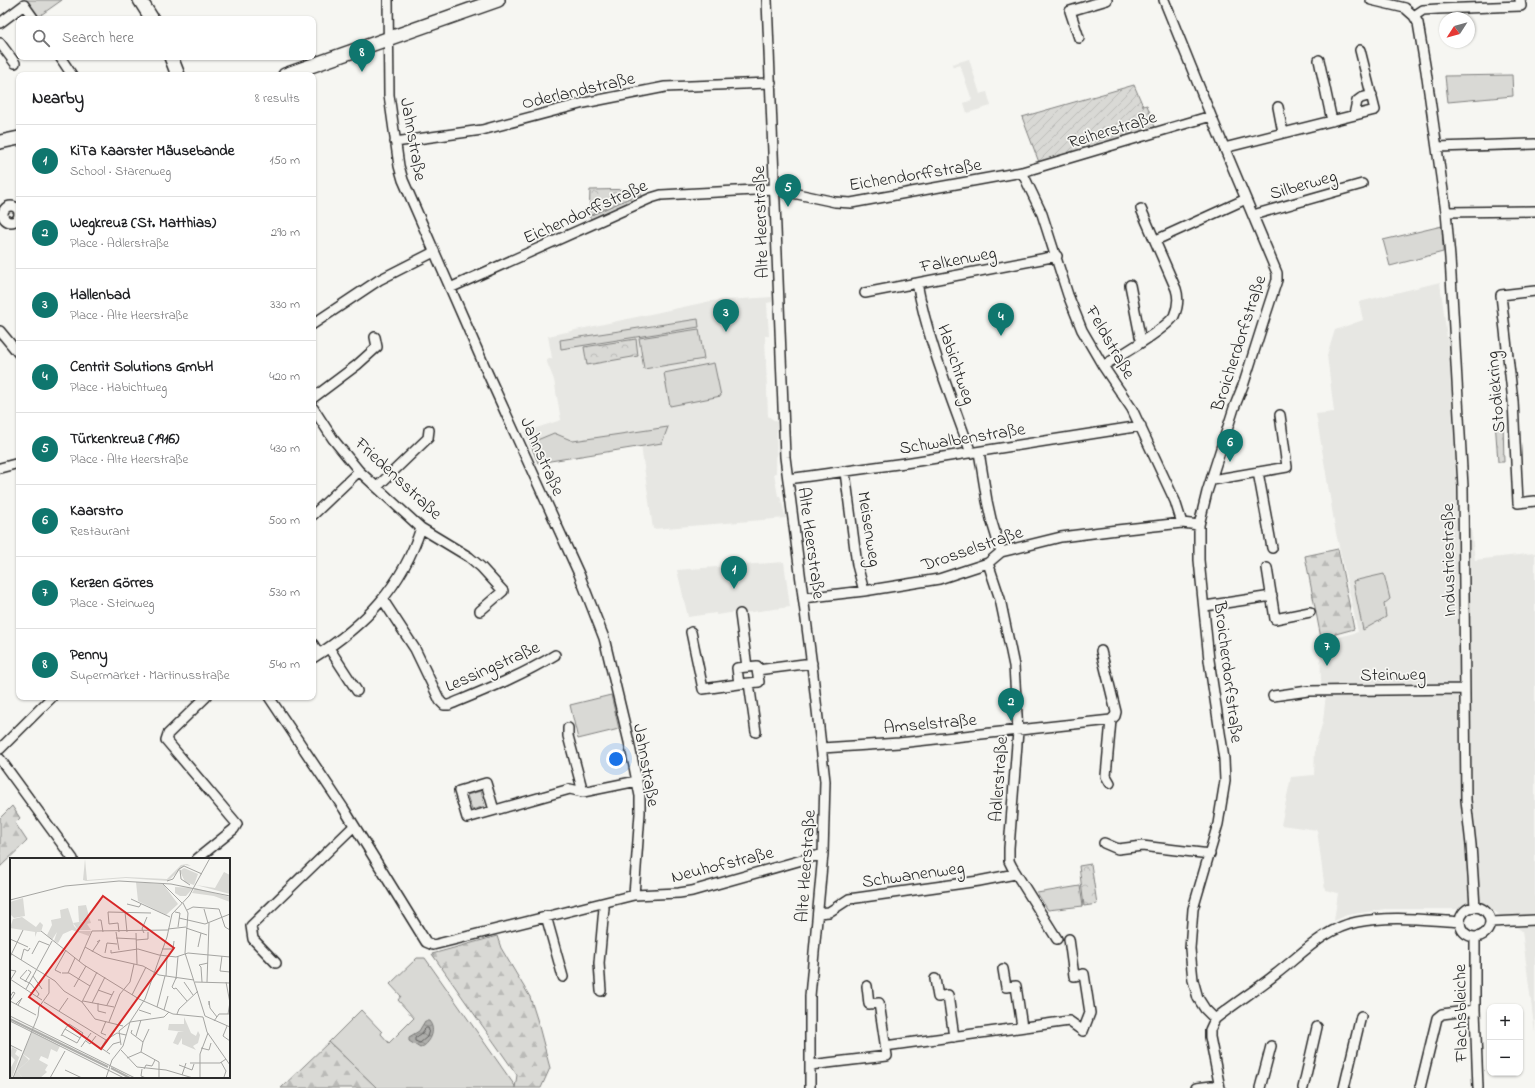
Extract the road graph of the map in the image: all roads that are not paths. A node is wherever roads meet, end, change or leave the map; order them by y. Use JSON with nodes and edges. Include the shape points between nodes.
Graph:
{"nodes":[{"id":1,"x":388,"y":0,"type":"edge"},
{"id":2,"x":498,"y":0,"type":"edge"},
{"id":3,"x":767,"y":0,"type":"edge"},
{"id":4,"x":1107,"y":0,"type":"edge"},
{"id":5,"x":1164,"y":0,"type":"edge"},
{"id":6,"x":1371,"y":0,"type":"edge"},
{"id":7,"x":1520,"y":0,"type":"edge"},
{"id":8,"x":145,"y":2,"type":"edge"},
{"id":9,"x":32,"y":16,"type":"edge"},
{"id":10,"x":151,"y":16,"type":"edge"},
{"id":11,"x":1414,"y":16,"type":"junction"},
{"id":12,"x":0,"y":23,"type":"edge"},
{"id":13,"x":389,"y":38,"type":"junction"},
{"id":14,"x":1079,"y":38,"type":"dead end"},
{"id":15,"x":0,"y":42,"type":"edge"},
{"id":16,"x":1360,"y":50,"type":"dead end"},
{"id":17,"x":62,"y":60,"type":"edge"},
{"id":18,"x":172,"y":60,"type":"edge"},
{"id":19,"x":1318,"y":60,"type":"dead end"},
{"id":20,"x":15,"y":63,"type":"dead end"},
{"id":21,"x":70,"y":72,"type":"edge"},
{"id":22,"x":177,"y":72,"type":"edge"},
{"id":23,"x":293,"y":72,"type":"edge"},
{"id":24,"x":771,"y":83,"type":"junction"},
{"id":25,"x":1372,"y":95,"type":"junction"},
{"id":26,"x":1278,"y":108,"type":"dead end"},
{"id":27,"x":1211,"y":116,"type":"junction"},
{"id":28,"x":1354,"y":116,"type":"junction"},
{"id":29,"x":1332,"y":121,"type":"junction"},
{"id":30,"x":1284,"y":133,"type":"junction"},
{"id":31,"x":16,"y":139,"type":"edge"},
{"id":32,"x":0,"y":142,"type":"edge"},
{"id":33,"x":395,"y":142,"type":"junction"},
{"id":34,"x":1535,"y":144,"type":"edge"},
{"id":35,"x":1224,"y":148,"type":"junction"},
{"id":36,"x":1437,"y":148,"type":"junction"},
{"id":37,"x":1022,"y":172,"type":"junction"},
{"id":38,"x":1362,"y":184,"type":"dead end"},
{"id":39,"x":774,"y":189,"type":"junction"},
{"id":40,"x":1246,"y":199,"type":"junction"},
{"id":41,"x":1141,"y":209,"type":"dead end"},
{"id":42,"x":1446,"y":212,"type":"junction"},
{"id":43,"x":1535,"y":212,"type":"edge"},
{"id":44,"x":1253,"y":216,"type":"junction"},
{"id":45,"x":1156,"y":240,"type":"junction"},
{"id":46,"x":434,"y":252,"type":"junction"},
{"id":47,"x":1056,"y":256,"type":"junction"},
{"id":48,"x":917,"y":283,"type":"junction"},
{"id":49,"x":1130,"y":285,"type":"dead end"},
{"id":50,"x":450,"y":288,"type":"junction"},
{"id":51,"x":1535,"y":291,"type":"edge"},
{"id":52,"x":866,"y":293,"type":"dead end"},
{"id":53,"x":316,"y":322,"type":"edge"},
{"id":54,"x":0,"y":331,"type":"edge"},
{"id":55,"x":375,"y":337,"type":"dead end"},
{"id":56,"x":1142,"y":340,"type":"junction"},
{"id":57,"x":16,"y":350,"type":"edge"},
{"id":58,"x":1103,"y":366,"type":"junction"},
{"id":59,"x":316,"y":396,"type":"edge"},
{"id":60,"x":316,"y":413,"type":"edge"},
{"id":61,"x":1280,"y":415,"type":"dead end"},
{"id":62,"x":1140,"y":426,"type":"junction"},
{"id":63,"x":429,"y":430,"type":"dead end"},
{"id":64,"x":975,"y":453,"type":"junction"},
{"id":65,"x":16,"y":464,"type":"edge"},
{"id":66,"x":0,"y":468,"type":"edge"},
{"id":67,"x":359,"y":471,"type":"junction"},
{"id":68,"x":845,"y":472,"type":"junction"},
{"id":69,"x":1258,"y":472,"type":"junction"},
{"id":70,"x":788,"y":479,"type":"junction"},
{"id":71,"x":1212,"y":480,"type":"junction"},
{"id":72,"x":377,"y":487,"type":"junction"},
{"id":73,"x":1535,"y":501,"type":"edge"},
{"id":74,"x":316,"y":512,"type":"edge"},
{"id":75,"x":1182,"y":523,"type":"junction"},
{"id":76,"x":1199,"y":525,"type":"junction"},
{"id":77,"x":421,"y":528,"type":"junction"},
{"id":78,"x":1272,"y":548,"type":"dead end"},
{"id":79,"x":1001,"y":552,"type":"junction"},
{"id":80,"x":988,"y":563,"type":"junction"},
{"id":81,"x":1267,"y":568,"type":"dead end"},
{"id":82,"x":864,"y":592,"type":"junction"},
{"id":83,"x":1272,"y":596,"type":"junction"},
{"id":84,"x":803,"y":598,"type":"junction"},
{"id":85,"x":383,"y":600,"type":"junction"},
{"id":86,"x":1205,"y":606,"type":"junction"},
{"id":87,"x":480,"y":611,"type":"dead end"},
{"id":88,"x":1310,"y":612,"type":"dead end"},
{"id":89,"x":740,"y":614,"type":"dead end"},
{"id":90,"x":691,"y":632,"type":"dead end"},
{"id":91,"x":329,"y":648,"type":"junction"},
{"id":92,"x":1101,"y":650,"type":"dead end"},
{"id":93,"x":554,"y":655,"type":"dead end"},
{"id":94,"x":316,"y":656,"type":"edge"},
{"id":95,"x":812,"y":663,"type":"junction"},
{"id":96,"x":747,"y":667,"type":"junction"},
{"id":97,"x":758,"y":670,"type":"junction"},
{"id":98,"x":749,"y":683,"type":"junction"},
{"id":99,"x":739,"y":684,"type":"junction"},
{"id":100,"x":1465,"y":689,"type":"junction"},
{"id":101,"x":357,"y":691,"type":"dead end"},
{"id":102,"x":1273,"y":696,"type":"dead end"},
{"id":103,"x":49,"y":700,"type":"edge"},
{"id":104,"x":203,"y":700,"type":"edge"},
{"id":105,"x":271,"y":700,"type":"edge"},
{"id":106,"x":1111,"y":720,"type":"junction"},
{"id":107,"x":568,"y":728,"type":"dead end"},
{"id":108,"x":1018,"y":730,"type":"junction"},
{"id":109,"x":756,"y":732,"type":"dead end"},
{"id":110,"x":822,"y":748,"type":"junction"},
{"id":111,"x":0,"y":749,"type":"edge"},
{"id":112,"x":0,"y":759,"type":"edge"},
{"id":113,"x":637,"y":781,"type":"junction"},
{"id":114,"x":1110,"y":783,"type":"dead end"},
{"id":115,"x":583,"y":792,"type":"junction"},
{"id":116,"x":494,"y":810,"type":"dead end"},
{"id":117,"x":354,"y":826,"type":"junction"},
{"id":118,"x":1104,"y":843,"type":"dead end"},
{"id":119,"x":823,"y":854,"type":"junction"},
{"id":120,"x":1210,"y":854,"type":"junction"},
{"id":121,"x":72,"y":858,"type":"edge"},
{"id":122,"x":197,"y":858,"type":"edge"},
{"id":123,"x":1016,"y":874,"type":"junction"},
{"id":124,"x":634,"y":896,"type":"junction"},
{"id":125,"x":603,"y":903,"type":"junction"},
{"id":126,"x":1475,"y":907,"type":"junction"},
{"id":127,"x":818,"y":913,"type":"junction"},
{"id":128,"x":546,"y":916,"type":"junction"},
{"id":129,"x":1535,"y":920,"type":"edge"},
{"id":130,"x":1460,"y":922,"type":"junction"},
{"id":131,"x":1490,"y":922,"type":"junction"},
{"id":132,"x":1475,"y":937,"type":"junction"},
{"id":133,"x":1069,"y":938,"type":"dead end"},
{"id":134,"x":1057,"y":939,"type":"dead end"},
{"id":135,"x":276,"y":963,"type":"dead end"},
{"id":136,"x":1003,"y":969,"type":"dead end"},
{"id":137,"x":563,"y":977,"type":"dead end"},
{"id":138,"x":935,"y":978,"type":"dead end"},
{"id":139,"x":867,"y":986,"type":"dead end"},
{"id":140,"x":601,"y":991,"type":"dead end"},
{"id":141,"x":1475,"y":1010,"type":"junction"},
{"id":142,"x":1361,"y":1016,"type":"dead end"},
{"id":143,"x":1216,"y":1019,"type":"junction"},
{"id":144,"x":1022,"y":1027,"type":"junction"},
{"id":145,"x":1317,"y":1027,"type":"dead end"},
{"id":146,"x":954,"y":1036,"type":"junction"},
{"id":147,"x":886,"y":1046,"type":"junction"},
{"id":148,"x":1271,"y":1046,"type":"dead end"},
{"id":149,"x":810,"y":1065,"type":"junction"},
{"id":150,"x":1220,"y":1086,"type":"edge"},
{"id":151,"x":810,"y":1088,"type":"edge"},
{"id":152,"x":1196,"y":1088,"type":"edge"},
{"id":153,"x":1260,"y":1088,"type":"edge"},
{"id":154,"x":1303,"y":1088,"type":"edge"},
{"id":155,"x":1344,"y":1088,"type":"edge"},
{"id":156,"x":1420,"y":1088,"type":"edge"},
{"id":157,"x":1478,"y":1088,"type":"edge"}],
"edges":[{"from":1,"to":13,"type":"street","name":"Jahnstraße"},
{"from":2,"to":13,"type":"main road"},
{"from":3,"to":24,"type":"street","name":"Alte Heerstraße"},
{"from":4,"to":14,"type":"street","via":[[1070,11]]},
{"from":5,"to":27,"type":"street","name":"Broicherdorfstraße"},
{"from":6,"to":11,"type":"street","via":[[1405,8]]},
{"from":7,"to":11,"type":"street","via":[[1520,6],[1424,10]]},
{"from":8,"to":10,"type":"main road"},
{"from":9,"to":12,"type":"street","via":[[24,6]]},
{"from":11,"to":36,"type":"street","name":"Industriestraße","via":[[1420,32]]},
{"from":13,"to":23,"type":"main road"},
{"from":13,"to":33,"type":"street","name":"Jahnstraße","via":[[389,95]]},
{"from":15,"to":20,"type":"street"},
{"from":16,"to":25,"type":"street"},
{"from":17,"to":21,"type":"street"},
{"from":18,"to":22,"type":"main road"},
{"from":19,"to":29,"type":"street"},
{"from":24,"to":33,"type":"street","name":"Oderlandstraße","via":[[665,87],[584,103],[482,130]]},
{"from":24,"to":39,"type":"street","name":"Alte Heerstraße"},
{"from":25,"to":28,"type":"street","via":[[1357,101]]},
{"from":25,"to":28,"type":"street","via":[[1375,110]]},
{"from":26,"to":30,"type":"street"},
{"from":27,"to":35,"type":"street","name":"Broicherdorfstraße"},
{"from":27,"to":37,"type":"street","name":"Reiherstraße"},
{"from":28,"to":29,"type":"street"},
{"from":29,"to":30,"type":"street"},
{"from":30,"to":35,"type":"street"},
{"from":31,"to":32,"type":"main road"},
{"from":33,"to":46,"type":"street","name":"Jahnstraße","via":[[403,180]]},
{"from":34,"to":36,"type":"street"},
{"from":35,"to":40,"type":"street","name":"Broicherdorfstraße"},
{"from":36,"to":42,"type":"street","name":"Industriestraße"},
{"from":37,"to":39,"type":"street","name":"Eichendorffstraße","via":[[851,203]]},
{"from":37,"to":47,"type":"street","name":"Feldstraße","via":[[1040,208]]},
{"from":38,"to":44,"type":"street","name":"Silberweg"},
{"from":39,"to":50,"type":"street","name":"Eichendorffstraße","via":[[670,194],[651,198]]},
{"from":39,"to":70,"type":"street","name":"Alte Heerstraße"},
{"from":40,"to":44,"type":"street","name":"Broicherdorfstraße"},
{"from":40,"to":45,"type":"street"},
{"from":41,"to":45,"type":"street"},
{"from":42,"to":43,"type":"street"},
{"from":42,"to":100,"type":"street","name":"Industriestraße","via":[[1463,487]]},
{"from":44,"to":71,"type":"street","name":"Broicherdorfstraße","via":[[1278,276]]},
{"from":45,"to":56,"type":"street","via":[[1178,299],[1172,319]]},
{"from":46,"to":50,"type":"street","name":"Jahnstraße"},
{"from":46,"to":53,"type":"street","via":[[379,280]]},
{"from":47,"to":48,"type":"street","name":"Falkenweg"},
{"from":47,"to":58,"type":"street","name":"Feldstraße","via":[[1082,330]]},
{"from":48,"to":52,"type":"street","name":"Falkenweg"},
{"from":48,"to":64,"type":"street","name":"Habichtweg","via":[[934,348]]},
{"from":49,"to":56,"type":"street"},
{"from":50,"to":113,"type":"street","name":"Jahnstraße","via":[[579,574],[604,638]]},
{"from":51,"to":73,"type":"street","name":"Stodiekring","via":[[1501,295],[1513,401],[1518,503]]},
{"from":54,"to":57,"type":"street"},
{"from":55,"to":59,"type":"street","via":[[377,347],[372,352]]},
{"from":56,"to":58,"type":"street"},
{"from":58,"to":62,"type":"street","name":"Feldstraße","via":[[1129,403]]},
{"from":60,"to":67,"type":"street","name":"Friedensstraße"},
{"from":61,"to":69,"type":"street","via":[[1287,466]]},
{"from":62,"to":64,"type":"street","name":"Schwalbenstraße"},
{"from":62,"to":75,"type":"street","name":"Feldstraße","via":[[1175,501]]},
{"from":63,"to":72,"type":"street","via":[[428,438]]},
{"from":64,"to":68,"type":"street","name":"Schwalbenstraße"},
{"from":64,"to":79,"type":"street"},
{"from":65,"to":66,"type":"street"},
{"from":67,"to":72,"type":"street","name":"Friedensstraße"},
{"from":67,"to":74,"type":"street"},
{"from":68,"to":70,"type":"street","name":"Schwalbenstraße"},
{"from":68,"to":82,"type":"street","name":"Meisenweg","via":[[857,565]]},
{"from":69,"to":71,"type":"street"},
{"from":69,"to":78,"type":"street"},
{"from":70,"to":84,"type":"street","name":"Alte Heerstraße"},
{"from":71,"to":76,"type":"street","name":"Broicherdorfstraße"},
{"from":72,"to":77,"type":"street","name":"Friedensstraße"},
{"from":75,"to":76,"type":"street","name":"Drosselstraße"},
{"from":75,"to":79,"type":"street","name":"Drosselstraße","via":[[1061,538]]},
{"from":76,"to":86,"type":"street","name":"Broicherdorfstraße"},
{"from":77,"to":85,"type":"street","via":[[414,550]]},
{"from":77,"to":87,"type":"street","name":"Friedensstraße","via":[[469,557],[503,592]]},
{"from":79,"to":80,"type":"street","name":"Drosselstraße"},
{"from":80,"to":82,"type":"street","name":"Drosselstraße","via":[[939,579]]},
{"from":80,"to":108,"type":"street","name":"Adlerstraße","via":[[1000,599],[1014,666]]},
{"from":81,"to":83,"type":"street"},
{"from":82,"to":84,"type":"street","name":"Drosselstraße"},
{"from":83,"to":86,"type":"street"},
{"from":83,"to":88,"type":"street","via":[[1275,619]]},
{"from":84,"to":95,"type":"street","name":"Alte Heerstraße"},
{"from":85,"to":91,"type":"street"},
{"from":85,"to":93,"type":"street","name":"Lessingstraße","via":[[414,649],[444,705],[512,679]]},
{"from":86,"to":120,"type":"street","name":"Broicherdorfstraße","via":[[1209,660],[1225,769],[1218,824]]},
{"from":89,"to":96,"type":"street"},
{"from":90,"to":99,"type":"street","via":[[703,689]]},
{"from":91,"to":94,"type":"street"},
{"from":91,"to":101,"type":"street"},
{"from":92,"to":106,"type":"street","via":[[1116,712]]},
{"from":95,"to":97,"type":"street"},
{"from":95,"to":110,"type":"street","name":"Alte Heerstraße"},
{"from":96,"to":97,"type":"street","via":[[757,666]]},
{"from":96,"to":99,"type":"street","via":[[737,668]]},
{"from":97,"to":98,"type":"street","via":[[759,682]]},
{"from":98,"to":99,"type":"street"},
{"from":98,"to":109,"type":"street"},
{"from":100,"to":102,"type":"street","name":"Steinweg","via":[[1308,691]]},
{"from":100,"to":126,"type":"street","name":"Industriestraße","via":[[1466,800]]},
{"from":103,"to":111,"type":"street"},
{"from":104,"to":122,"type":"street","via":[[168,734],[166,740],[236,824],[234,829]]},
{"from":105,"to":117,"type":"street"},
{"from":106,"to":108,"type":"street","name":"Amselstraße"},
{"from":106,"to":114,"type":"street","via":[[1106,776]]},
{"from":107,"to":115,"type":"street"},
{"from":108,"to":110,"type":"street","name":"Amselstraße"},
{"from":108,"to":123,"type":"street","name":"Adlerstraße","via":[[1009,848],[1010,861]]},
{"from":110,"to":119,"type":"street","name":"Alte Heerstraße","via":[[825,807]]},
{"from":112,"to":121,"type":"street"},
{"from":113,"to":115,"type":"street"},
{"from":113,"to":124,"type":"street","name":"Jahnstraße","via":[[640,812]]},
{"from":115,"to":116,"type":"street","via":[[570,789]]},
{"from":117,"to":128,"type":"street","name":"Neuhofstraße","via":[[426,942],[433,945]]},
{"from":117,"to":135,"type":"street","via":[[251,926],[253,939]]},
{"from":118,"to":120,"type":"street","via":[[1118,849],[1142,846]]},
{"from":119,"to":124,"type":"street","name":"Neuhofstraße","via":[[692,891]]},
{"from":119,"to":127,"type":"street","name":"Alte Heerstraße"},
{"from":120,"to":143,"type":"street","name":"Broicherdorfstraße","via":[[1193,909],[1190,949],[1193,980],[1198,998]]},
{"from":123,"to":127,"type":"street","name":"Schwanenweg","via":[[850,899],[829,912]]},
{"from":123,"to":134,"type":"street","name":"Adlerstraße"},
{"from":124,"to":125,"type":"street","name":"Neuhofstraße"},
{"from":125,"to":128,"type":"street","name":"Neuhofstraße"},
{"from":125,"to":140,"type":"street","via":[[599,971]]},
{"from":126,"to":130,"type":"street","via":[[1464,911]]},
{"from":126,"to":131,"type":"street","via":[[1487,913]]},
{"from":127,"to":149,"type":"street","name":"Alte Heerstraße","via":[[810,996]]},
{"from":128,"to":137,"type":"street"},
{"from":129,"to":131,"type":"street"},
{"from":130,"to":132,"type":"street","via":[[1464,933]]},
{"from":130,"to":143,"type":"street","via":[[1402,919],[1357,922],[1344,926],[1315,942]]},
{"from":131,"to":132,"type":"street","via":[[1486,932]]},
{"from":132,"to":141,"type":"street","name":"Flachsbleiche"},
{"from":133,"to":144,"type":"street","via":[[1074,976],[1084,974],[1090,1013],[1083,1031],[1069,1021]]},
{"from":136,"to":144,"type":"street","via":[[1006,987],[1016,986]]},
{"from":138,"to":146,"type":"street","via":[[938,997],[948,996]]},
{"from":139,"to":147,"type":"street","via":[[869,1004],[879,1003]]},
{"from":141,"to":156,"type":"street","via":[[1442,1014],[1437,1018]]},
{"from":141,"to":157,"type":"street","name":"Flachsbleiche"},
{"from":142,"to":155,"type":"street"},
{"from":143,"to":150,"type":"street","via":[[1210,1036]]},
{"from":144,"to":146,"type":"street"},
{"from":145,"to":154,"type":"street"},
{"from":146,"to":147,"type":"street"},
{"from":147,"to":149,"type":"street","via":[[887,1056]]},
{"from":148,"to":153,"type":"street"},
{"from":149,"to":151,"type":"street","name":"Alte Heerstraße"},
{"from":150,"to":152,"type":"street"}]}
